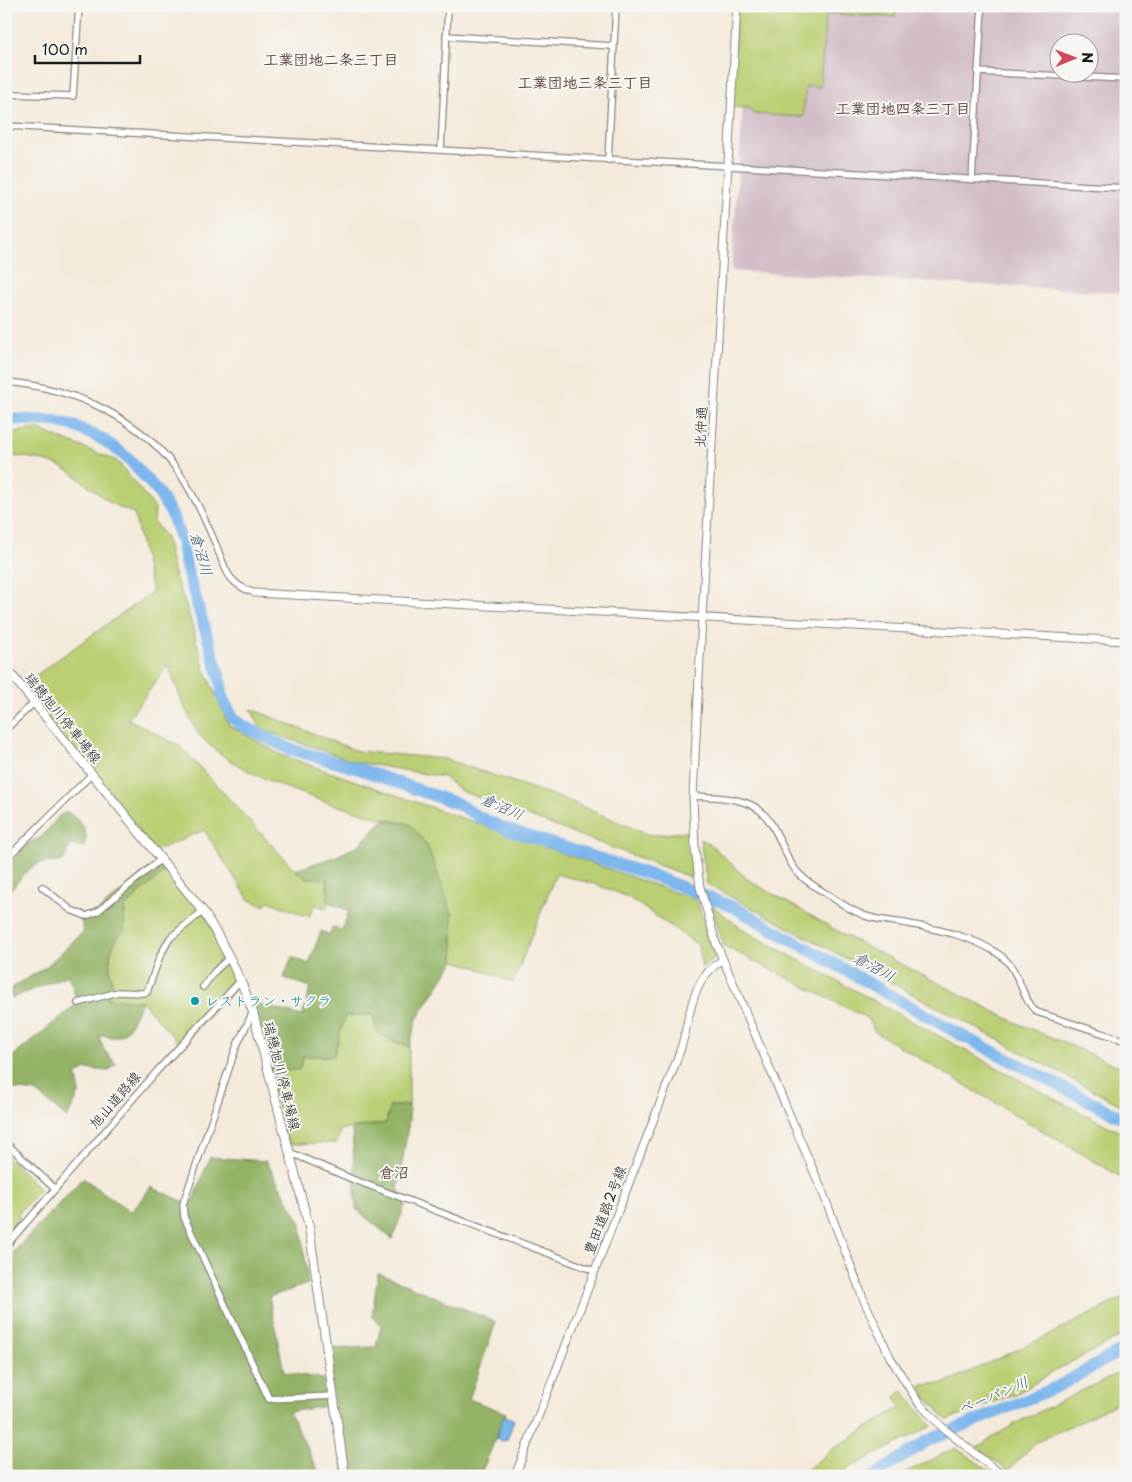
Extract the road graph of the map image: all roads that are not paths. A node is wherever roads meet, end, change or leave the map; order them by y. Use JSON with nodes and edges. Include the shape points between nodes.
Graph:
{"nodes":[{"id":1,"x":79,"y":6,"type":"edge"},
{"id":2,"x":448,"y":6,"type":"edge"},
{"id":3,"x":616,"y":6,"type":"edge"},
{"id":4,"x":737,"y":6,"type":"edge"},
{"id":5,"x":982,"y":6,"type":"edge"},
{"id":6,"x":446,"y":36,"type":"junction"},
{"id":7,"x":614,"y":46,"type":"junction"},
{"id":8,"x":978,"y":72,"type":"junction"},
{"id":9,"x":1126,"y":79,"type":"edge"},
{"id":10,"x":7,"y":126,"type":"edge"},
{"id":11,"x":441,"y":150,"type":"junction"},
{"id":12,"x":608,"y":160,"type":"junction"},
{"id":13,"x":728,"y":167,"type":"junction"},
{"id":14,"x":972,"y":180,"type":"junction"},
{"id":15,"x":1126,"y":188,"type":"edge"},
{"id":16,"x":6,"y":382,"type":"edge"},
{"id":17,"x":255,"y":593,"type":"joint"},
{"id":18,"x":702,"y":618,"type":"junction"},
{"id":19,"x":1126,"y":641,"type":"edge"},
{"id":20,"x":6,"y":668,"type":"edge"},
{"id":21,"x":34,"y":703,"type":"junction"},
{"id":22,"x":6,"y":729,"type":"edge"},
{"id":23,"x":92,"y":774,"type":"junction"},
{"id":24,"x":693,"y":796,"type":"junction"},
{"id":25,"x":6,"y":859,"type":"edge"},
{"id":26,"x":161,"y":859,"type":"junction"},
{"id":27,"x":42,"y":887,"type":"dead end"},
{"id":28,"x":203,"y":911,"type":"junction"},
{"id":29,"x":230,"y":957,"type":"junction"},
{"id":30,"x":722,"y":960,"type":"junction"},
{"id":31,"x":241,"y":980,"type":"junction"},
{"id":32,"x":203,"y":987,"type":"dead end"},
{"id":33,"x":78,"y":1003,"type":"dead end"},
{"id":34,"x":253,"y":1012,"type":"junction"},
{"id":35,"x":1126,"y":1041,"type":"edge"},
{"id":36,"x":6,"y":1143,"type":"edge"},
{"id":37,"x":289,"y":1152,"type":"junction"},
{"id":38,"x":55,"y":1189,"type":"junction"},
{"id":39,"x":6,"y":1246,"type":"edge"},
{"id":40,"x":595,"y":1271,"type":"junction"},
{"id":41,"x":333,"y":1396,"type":"junction"},
{"id":42,"x":345,"y":1476,"type":"edge"},
{"id":43,"x":515,"y":1476,"type":"edge"},
{"id":44,"x":1002,"y":1476,"type":"edge"}],
"edges":[{"from":1,"to":10,"type":"street","via":[[73,96],[10,94]]},
{"from":2,"to":6,"type":"street"},
{"from":3,"to":7,"type":"street"},
{"from":4,"to":13,"type":"street","name":"北仲通"},
{"from":5,"to":8,"type":"street"},
{"from":6,"to":7,"type":"street"},
{"from":6,"to":11,"type":"street"},
{"from":7,"to":12,"type":"street"},
{"from":8,"to":9,"type":"street"},
{"from":8,"to":14,"type":"street"},
{"from":10,"to":11,"type":"street"},
{"from":11,"to":12,"type":"street"},
{"from":12,"to":13,"type":"street"},
{"from":13,"to":14,"type":"street"},
{"from":13,"to":18,"type":"street","name":"北仲通"},
{"from":14,"to":15,"type":"street"},
{"from":16,"to":17,"type":"street","via":[[49,387],[76,397],[136,428],[157,445],[188,487],[229,576],[245,590]]},
{"from":17,"to":18,"type":"street"},
{"from":18,"to":19,"type":"street"},
{"from":18,"to":24,"type":"street","name":"北仲通"},
{"from":20,"to":21,"type":"main road","name":"瑞穂旭川停車場線"},
{"from":21,"to":22,"type":"street"},
{"from":21,"to":23,"type":"main road","name":"瑞穂旭川停車場線"},
{"from":23,"to":25,"type":"street"},
{"from":23,"to":26,"type":"main road","name":"瑞穂旭川停車場線"},
{"from":24,"to":30,"type":"street","name":"北仲通","via":[[700,887]]},
{"from":24,"to":35,"type":"street","via":[[752,804],[771,824],[793,867],[828,895],[863,915],[948,933],[981,944],[1009,964],[1031,1007],[1037,1012]]},
{"from":26,"to":27,"type":"street","via":[[96,912],[86,916],[71,910]]},
{"from":26,"to":28,"type":"main road","name":"瑞穂旭川停車場線"},
{"from":28,"to":29,"type":"main road","name":"瑞穂旭川停車場線"},
{"from":28,"to":33,"type":"street","via":[[170,938],[146,992],[118,992]]},
{"from":29,"to":31,"type":"main road","name":"瑞穂旭川停車場線"},
{"from":29,"to":32,"type":"street"},
{"from":30,"to":40,"type":"street","name":"豊田道路2号線","via":[[696,988],[684,1039]]},
{"from":30,"to":44,"type":"street","name":"北仲通","via":[[890,1358],[920,1403],[943,1428]]},
{"from":31,"to":34,"type":"main road","name":"瑞穂旭川停車場線"},
{"from":31,"to":38,"type":"street","name":"旭山道路線"},
{"from":34,"to":37,"type":"main road","name":"瑞穂旭川停車場線"},
{"from":34,"to":41,"type":"street","via":[[237,1045],[184,1204],[184,1217],[270,1399]]},
{"from":36,"to":38,"type":"street"},
{"from":37,"to":40,"type":"street"},
{"from":37,"to":41,"type":"main road","name":"瑞穂旭川停車場線","via":[[309,1228]]},
{"from":38,"to":39,"type":"street","name":"旭山道路線"},
{"from":40,"to":43,"type":"street","name":"豊田道路2号線"},
{"from":41,"to":42,"type":"main road","name":"瑞穂旭川停車場線"}]}
